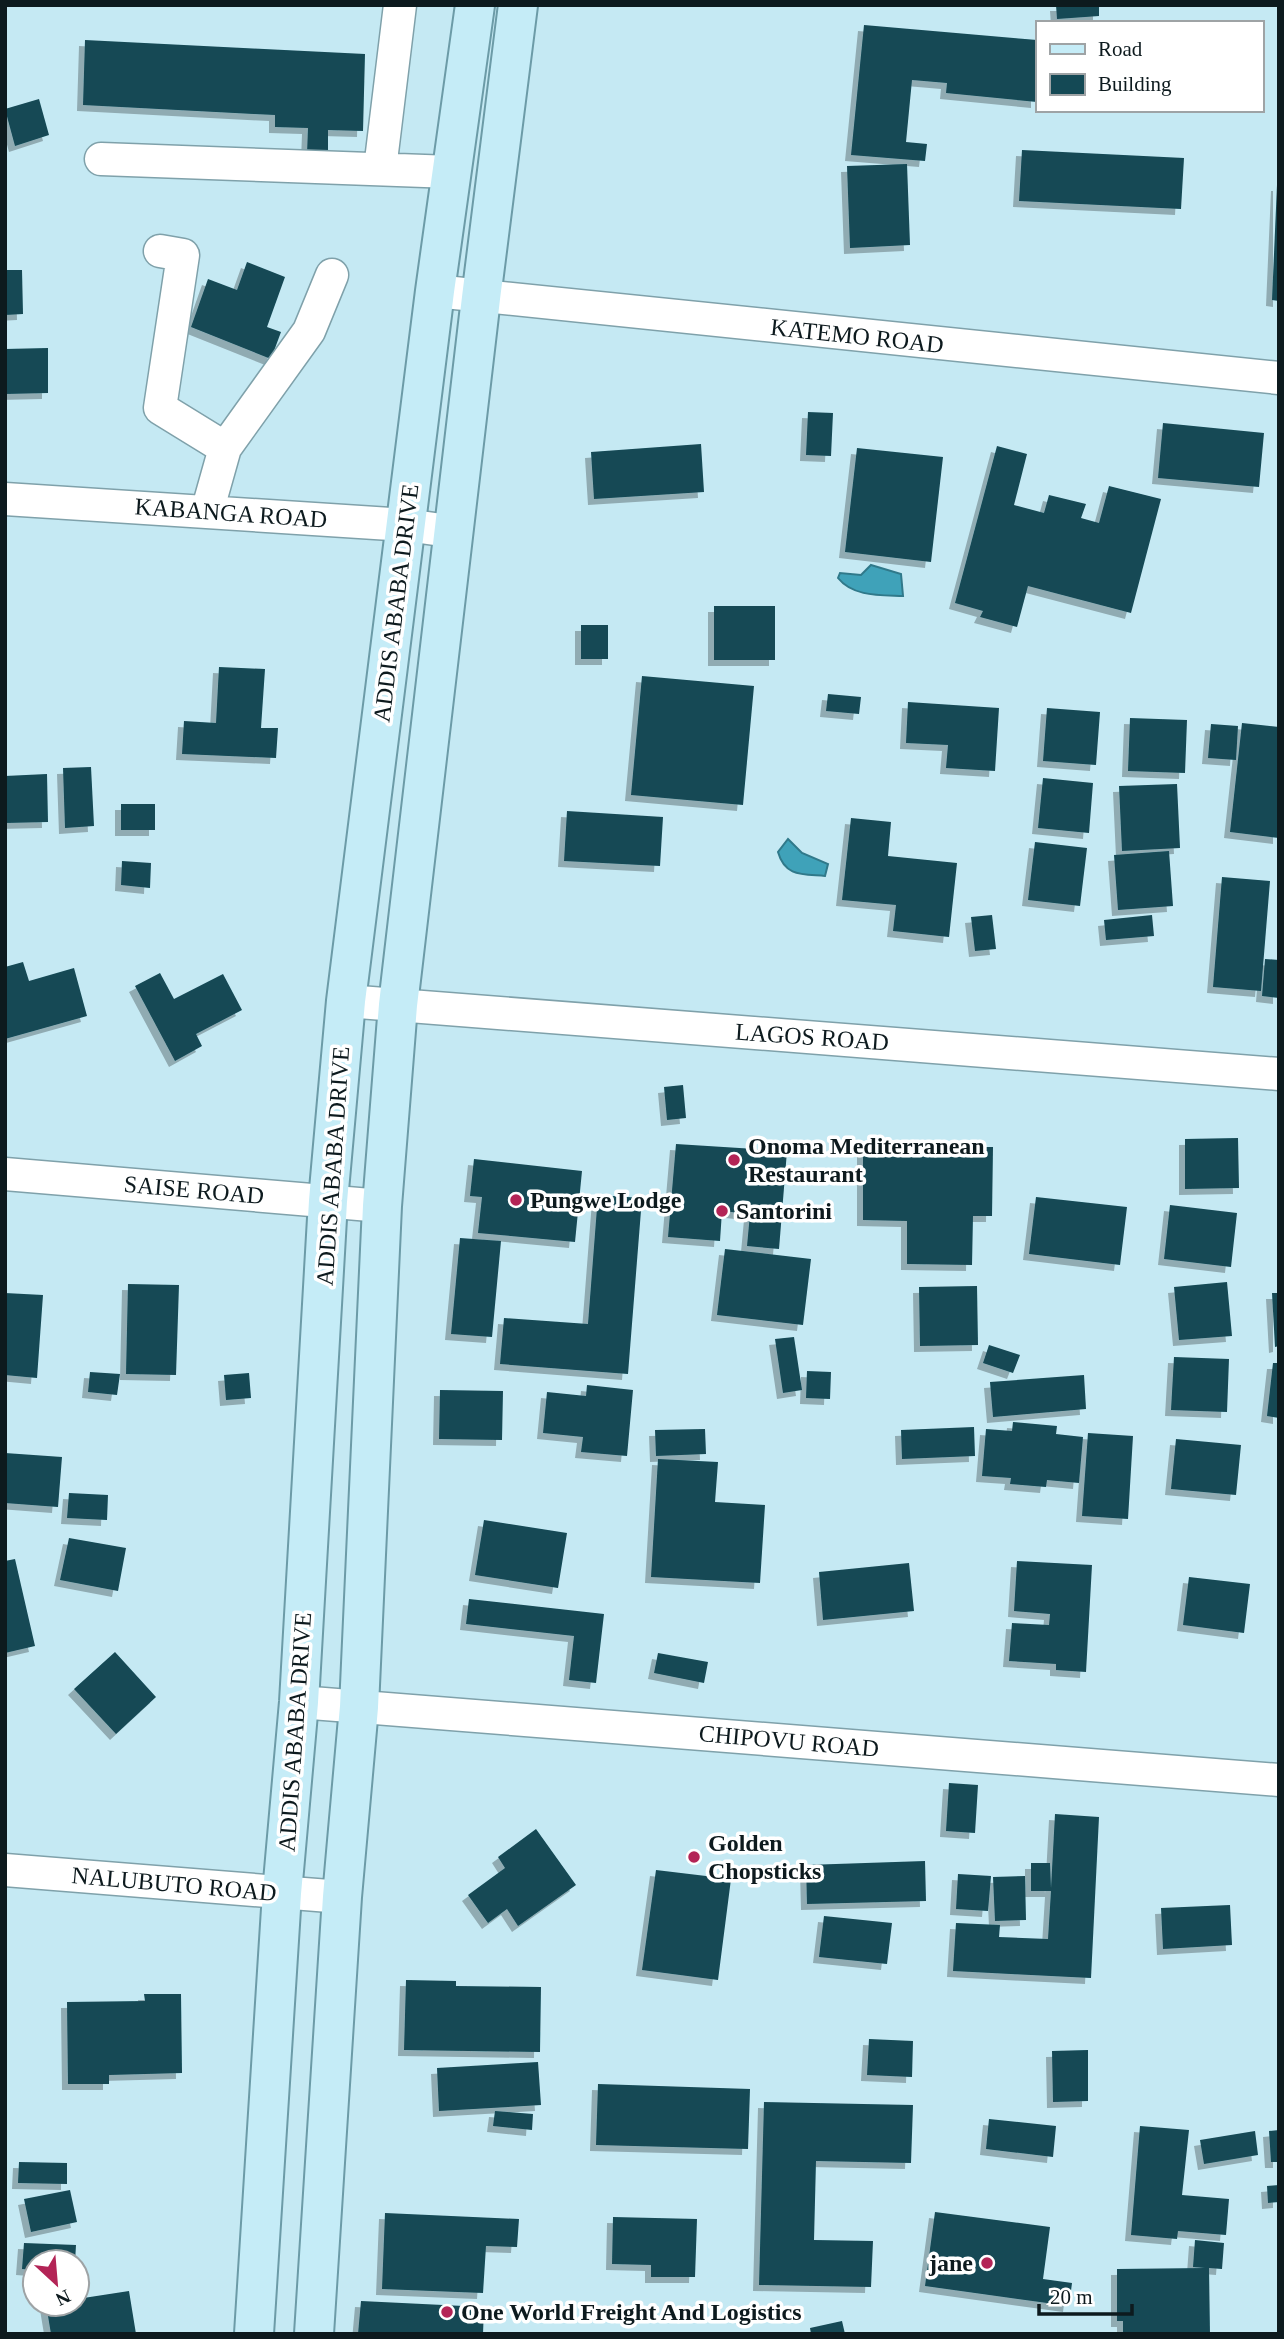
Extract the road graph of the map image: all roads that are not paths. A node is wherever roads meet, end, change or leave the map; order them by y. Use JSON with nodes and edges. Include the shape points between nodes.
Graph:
{"nodes":[{"id":1,"x":400,"y":5,"type":"edge"},
{"id":2,"x":475,"y":5,"type":"edge"},
{"id":3,"x":518,"y":5,"type":"edge"},
{"id":4,"x":101,"y":159,"type":"dead end"},
{"id":5,"x":380,"y":169,"type":"junction"},
{"id":6,"x":452,"y":172,"type":"junction"},
{"id":7,"x":160,"y":251,"type":"dead end"},
{"id":8,"x":332,"y":275,"type":"dead end"},
{"id":9,"x":435,"y":291,"type":"junction"},
{"id":10,"x":481,"y":298,"type":"junction"},
{"id":11,"x":1279,"y":378,"type":"edge"},
{"id":12,"x":226,"y":448,"type":"junction"},
{"id":13,"x":5,"y":499,"type":"edge"},
{"id":14,"x":207,"y":512,"type":"junction"},
{"id":15,"x":406,"y":525,"type":"junction"},
{"id":16,"x":456,"y":532,"type":"junction"},
{"id":17,"x":346,"y":1001,"type":"junction"},
{"id":18,"x":398,"y":1005,"type":"junction"},
{"id":19,"x":1279,"y":1074,"type":"edge"},
{"id":20,"x":5,"y":1174,"type":"edge"},
{"id":21,"x":328,"y":1201,"type":"junction"},
{"id":22,"x":382,"y":1206,"type":"junction"},
{"id":23,"x":299,"y":1702,"type":"junction"},
{"id":24,"x":359,"y":1707,"type":"junction"},
{"id":25,"x":1279,"y":1780,"type":"edge"},
{"id":26,"x":6,"y":1873,"type":"edge"},
{"id":27,"x":282,"y":1893,"type":"junction"},
{"id":28,"x":342,"y":1898,"type":"junction"},
{"id":29,"x":254,"y":2334,"type":"edge"},
{"id":30,"x":314,"y":2334,"type":"edge"}],
"edges":[{"from":1,"to":5,"type":"street"},
{"from":2,"to":6,"type":"main road","name":"ADDIS ABABA DRIVE"},
{"from":3,"to":10,"type":"main road","name":"ADDIS ABABA DRIVE"},
{"from":4,"to":5,"type":"street"},
{"from":5,"to":6,"type":"street"},
{"from":6,"to":9,"type":"main road","name":"ADDIS ABABA DRIVE"},
{"from":7,"to":12,"type":"street","via":[[183,255],[160,408]]},
{"from":8,"to":12,"type":"street","via":[[309,331]]},
{"from":9,"to":10,"type":"street","name":"KATEMO ROAD"},
{"from":9,"to":15,"type":"main road","name":"ADDIS ABABA DRIVE"},
{"from":10,"to":11,"type":"street","name":"KATEMO ROAD"},
{"from":10,"to":16,"type":"main road","name":"ADDIS ABABA DRIVE"},
{"from":12,"to":14,"type":"street"},
{"from":13,"to":14,"type":"street","name":"KABANGA ROAD"},
{"from":14,"to":15,"type":"street","name":"KABANGA ROAD"},
{"from":15,"to":16,"type":"street","name":"KABANGA ROAD"},
{"from":15,"to":17,"type":"main road","name":"ADDIS ABABA DRIVE"},
{"from":16,"to":18,"type":"main road","name":"ADDIS ABABA DRIVE"},
{"from":17,"to":18,"type":"street","name":"LAGOS ROAD"},
{"from":17,"to":21,"type":"main road","name":"ADDIS ABABA DRIVE"},
{"from":18,"to":19,"type":"street","name":"LAGOS ROAD"},
{"from":18,"to":22,"type":"main road","name":"ADDIS ABABA DRIVE"},
{"from":20,"to":21,"type":"street","name":"SAISE ROAD"},
{"from":21,"to":22,"type":"street","name":"SAISE ROAD"},
{"from":21,"to":23,"type":"main road","name":"ADDIS ABABA DRIVE"},
{"from":22,"to":24,"type":"main road","name":"ADDIS ABABA DRIVE"},
{"from":23,"to":24,"type":"street","name":"CHIPOVU ROAD"},
{"from":23,"to":27,"type":"main road","name":"ADDIS ABABA DRIVE"},
{"from":24,"to":25,"type":"street","name":"CHIPOVU ROAD"},
{"from":24,"to":28,"type":"main road","name":"ADDIS ABABA DRIVE"},
{"from":26,"to":27,"type":"street","name":"NALUBUTO ROAD"},
{"from":27,"to":28,"type":"street","name":"NALUBUTO ROAD"},
{"from":27,"to":29,"type":"main road","name":"ADDIS ABABA DRIVE"},
{"from":28,"to":30,"type":"main road","name":"ADDIS ABABA DRIVE"}]}
